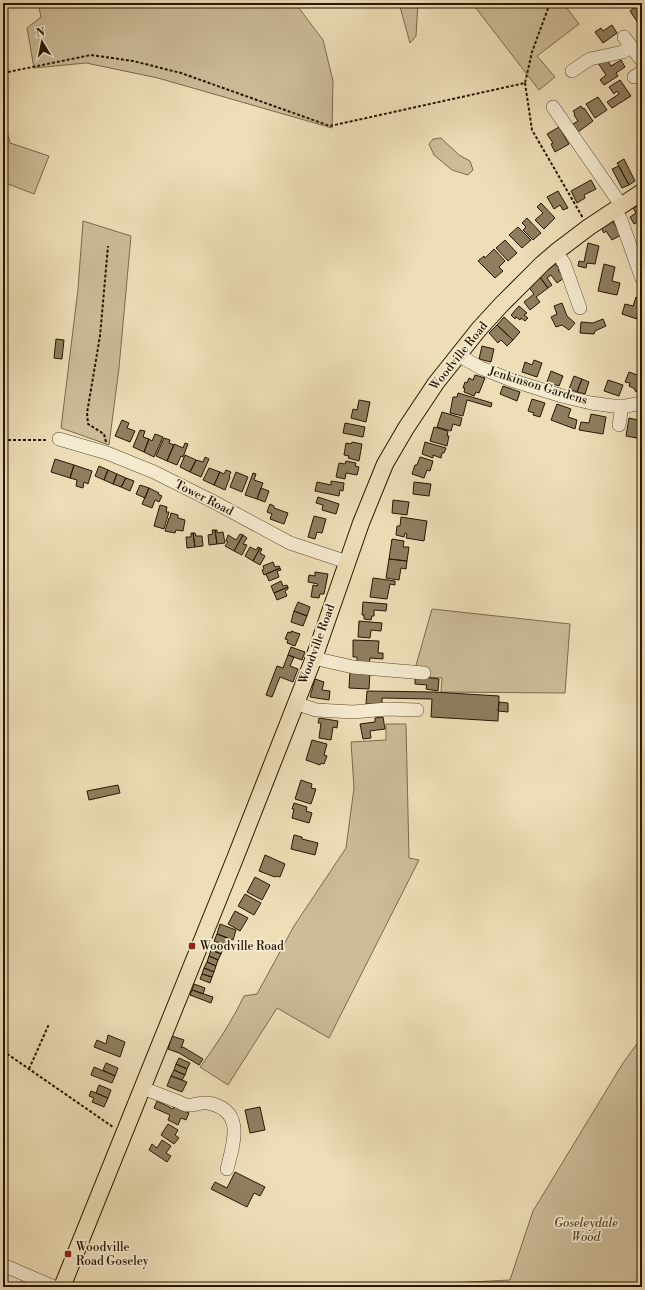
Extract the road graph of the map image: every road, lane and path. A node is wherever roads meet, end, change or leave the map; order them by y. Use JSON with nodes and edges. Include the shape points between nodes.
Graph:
{"nodes":[{"id":1,"x":550,"y":3,"type":"edge"},
{"id":2,"x":642,"y":61,"type":"edge"},
{"id":3,"x":572,"y":71,"type":"dead end"},
{"id":4,"x":3,"y":73,"type":"edge"},
{"id":5,"x":525,"y":83,"type":"junction"},
{"id":6,"x":553,"y":107,"type":"dead end"},
{"id":7,"x":642,"y":192,"type":"edge"},
{"id":8,"x":618,"y":207,"type":"junction"},
{"id":9,"x":589,"y":227,"type":"junction"},
{"id":10,"x":108,"y":246,"type":"dead end"},
{"id":11,"x":556,"y":252,"type":"junction"},
{"id":12,"x":642,"y":278,"type":"edge"},
{"id":13,"x":580,"y":308,"type":"dead end"},
{"id":14,"x":458,"y":355,"type":"junction"},
{"id":15,"x":642,"y":403,"type":"edge"},
{"id":16,"x":622,"y":406,"type":"junction"},
{"id":17,"x":619,"y":425,"type":"dead end"},
{"id":18,"x":3,"y":440,"type":"edge"},
{"id":19,"x":59,"y":440,"type":"joint"},
{"id":20,"x":107,"y":453,"type":"junction"},
{"id":21,"x":346,"y":562,"type":"junction"},
{"id":22,"x":314,"y":655,"type":"junction"},
{"id":23,"x":424,"y":673,"type":"dead end"},
{"id":24,"x":296,"y":703,"type":"junction"},
{"id":25,"x":417,"y":710,"type":"dead end"},
{"id":26,"x":49,"y":1024,"type":"dead end"},
{"id":27,"x":3,"y":1051,"type":"edge"},
{"id":28,"x":29,"y":1069,"type":"junction"},
{"id":29,"x":142,"y":1088,"type":"junction"},
{"id":30,"x":124,"y":1134,"type":"junction"},
{"id":31,"x":227,"y":1169,"type":"dead end"},
{"id":32,"x":3,"y":1265,"type":"edge"},
{"id":33,"x":54,"y":1287,"type":"edge"},
{"id":34,"x":62,"y":1287,"type":"edge"}],
"edges":[{"from":1,"to":5,"type":"path","via":[[532,52]]},
{"from":2,"to":3,"type":"street","via":[[628,41],[623,52],[590,60]]},
{"from":4,"to":5,"type":"path","via":[[91,55],[133,61],[181,73],[330,126]]},
{"from":5,"to":9,"type":"path","via":[[532,130]]},
{"from":6,"to":8,"type":"street"},
{"from":7,"to":8,"type":"main road","name":"Woodville Road"},
{"from":8,"to":9,"type":"main road","name":"Woodville Road"},
{"from":8,"to":12,"type":"street"},
{"from":9,"to":11,"type":"main road","name":"Woodville Road"},
{"from":10,"to":20,"type":"path","via":[[100,336],[87,413],[88,424],[104,434]]},
{"from":11,"to":13,"type":"street","via":[[564,263]]},
{"from":11,"to":14,"type":"main road","name":"Woodville Road","via":[[501,305]]},
{"from":14,"to":16,"type":"street","name":"Jenkinson Gardens","via":[[481,368],[533,387],[591,403]]},
{"from":14,"to":21,"type":"main road","name":"Woodville Road","via":[[424,400],[385,464]]},
{"from":15,"to":16,"type":"street","name":"Jenkinson Gardens"},
{"from":16,"to":17,"type":"street"},
{"from":18,"to":19,"type":"path"},
{"from":19,"to":20,"type":"street","name":"Tower Road"},
{"from":20,"to":21,"type":"street","name":"Tower Road","via":[[167,479],[290,543]]},
{"from":21,"to":22,"type":"main road","name":"Woodville Road"},
{"from":22,"to":23,"type":"street","via":[[322,660],[353,667]]},
{"from":22,"to":24,"type":"main road","name":"Woodville Road"},
{"from":24,"to":25,"type":"street","via":[[316,710],[331,711]]},
{"from":24,"to":29,"type":"main road","name":"Woodville Road"},
{"from":26,"to":28,"type":"path"},
{"from":27,"to":28,"type":"path"},
{"from":28,"to":30,"type":"path"},
{"from":29,"to":30,"type":"main road","name":"Woodville Road"},
{"from":29,"to":31,"type":"street","via":[[186,1105],[208,1104],[227,1111],[234,1126]]},
{"from":30,"to":34,"type":"main road","name":"Woodville Road"},
{"from":32,"to":33,"type":"street"}]}
